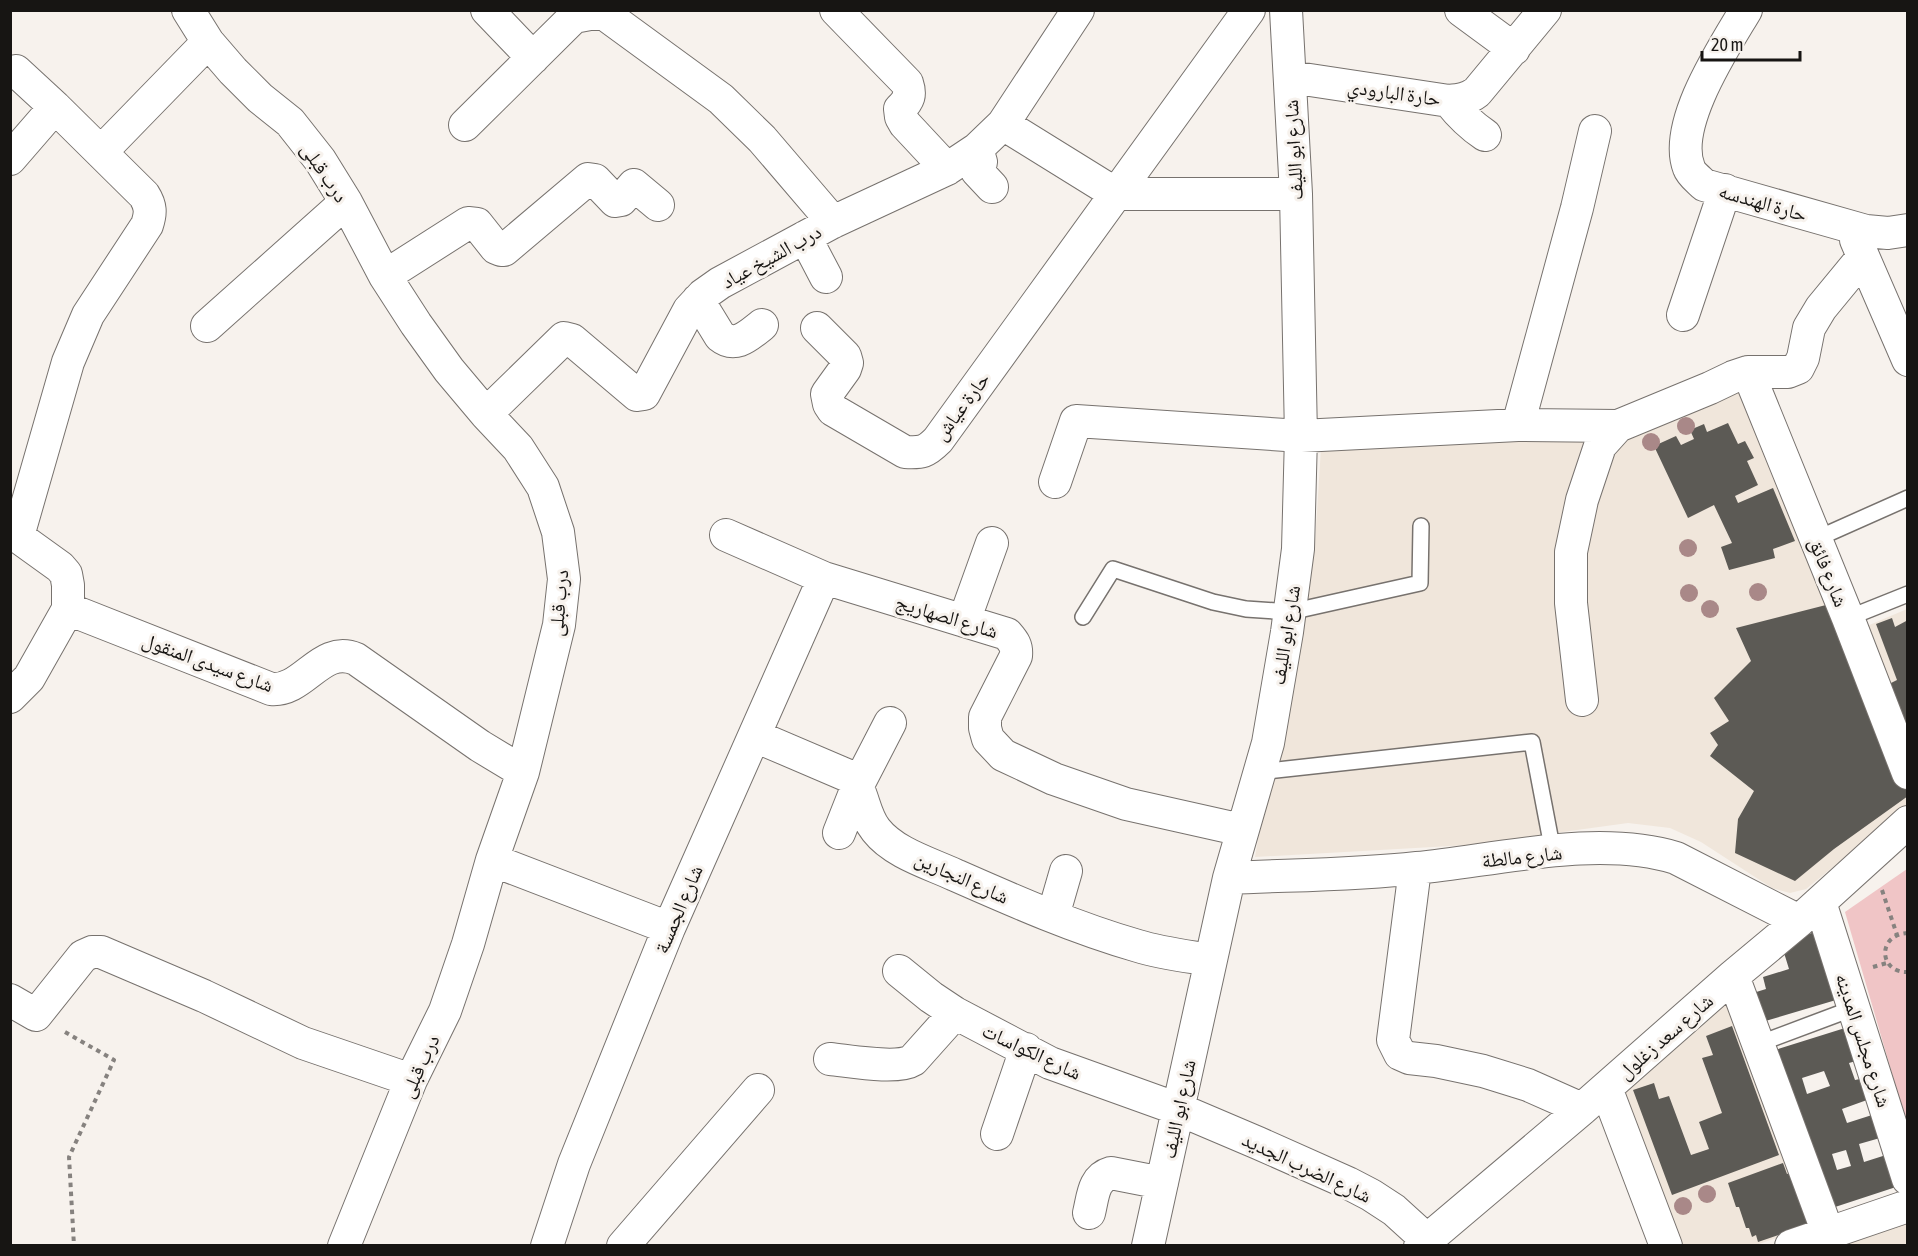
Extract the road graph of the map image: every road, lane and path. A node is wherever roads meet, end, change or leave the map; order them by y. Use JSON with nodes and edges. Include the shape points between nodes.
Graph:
{"nodes":[{"id":1,"x":188,"y":10,"type":"edge"},
{"id":2,"x":487,"y":10,"type":"edge"},
{"id":3,"x":837,"y":10,"type":"edge"},
{"id":4,"x":1078,"y":10,"type":"edge"},
{"id":5,"x":1249,"y":10,"type":"edge"},
{"id":6,"x":1286,"y":10,"type":"edge"},
{"id":7,"x":1461,"y":10,"type":"edge"},
{"id":8,"x":1545,"y":10,"type":"edge"},
{"id":9,"x":1746,"y":10,"type":"edge"},
{"id":10,"x":208,"y":42,"type":"junction"},
{"id":11,"x":1514,"y":49,"type":"junction"},
{"id":12,"x":532,"y":58,"type":"junction"},
{"id":13,"x":16,"y":71,"type":"dead end"},
{"id":14,"x":1290,"y":77,"type":"junction"},
{"id":15,"x":1449,"y":101,"type":"junction"},
{"id":16,"x":55,"y":107,"type":"junction"},
{"id":17,"x":1003,"y":124,"type":"junction"},
{"id":18,"x":465,"y":125,"type":"dead end"},
{"id":19,"x":1595,"y":131,"type":"dead end"},
{"id":20,"x":1485,"y":135,"type":"dead end"},
{"id":21,"x":977,"y":149,"type":"junction"},
{"id":22,"x":101,"y":152,"type":"junction"},
{"id":23,"x":10,"y":159,"type":"edge"},
{"id":24,"x":947,"y":169,"type":"junction"},
{"id":25,"x":992,"y":187,"type":"dead end"},
{"id":26,"x":1725,"y":190,"type":"junction"},
{"id":27,"x":1116,"y":194,"type":"junction"},
{"id":28,"x":1296,"y":194,"type":"junction"},
{"id":29,"x":346,"y":202,"type":"junction"},
{"id":30,"x":658,"y":205,"type":"dead end"},
{"id":31,"x":833,"y":222,"type":"junction"},
{"id":32,"x":1851,"y":227,"type":"junction"},
{"id":33,"x":1908,"y":230,"type":"edge"},
{"id":34,"x":805,"y":237,"type":"junction"},
{"id":35,"x":1863,"y":257,"type":"junction"},
{"id":36,"x":385,"y":276,"type":"junction"},
{"id":37,"x":826,"y":278,"type":"dead end"},
{"id":38,"x":698,"y":300,"type":"junction"},
{"id":39,"x":1683,"y":315,"type":"dead end"},
{"id":40,"x":762,"y":325,"type":"dead end"},
{"id":41,"x":207,"y":326,"type":"dead end"},
{"id":42,"x":817,"y":328,"type":"dead end"},
{"id":43,"x":1908,"y":360,"type":"edge"},
{"id":44,"x":1748,"y":372,"type":"junction"},
{"id":45,"x":486,"y":414,"type":"junction"},
{"id":46,"x":1518,"y":425,"type":"junction"},
{"id":47,"x":1618,"y":426,"type":"junction"},
{"id":48,"x":1301,"y":436,"type":"junction"},
{"id":49,"x":1055,"y":482,"type":"dead end"},
{"id":50,"x":1908,"y":498,"type":"edge"},
{"id":51,"x":1420,"y":526,"type":"dead end"},
{"id":52,"x":14,"y":534,"type":"edge"},
{"id":53,"x":726,"y":535,"type":"dead end"},
{"id":54,"x":1816,"y":539,"type":"junction"},
{"id":55,"x":992,"y":543,"type":"dead end"},
{"id":56,"x":824,"y":578,"type":"junction"},
{"id":57,"x":1908,"y":594,"type":"edge"},
{"id":58,"x":68,"y":609,"type":"junction"},
{"id":59,"x":1290,"y":612,"type":"junction"},
{"id":60,"x":1083,"y":617,"type":"dead end"},
{"id":61,"x":1848,"y":618,"type":"junction"},
{"id":62,"x":964,"y":621,"type":"junction"},
{"id":63,"x":10,"y":697,"type":"edge"},
{"id":64,"x":1582,"y":700,"type":"dead end"},
{"id":65,"x":890,"y":723,"type":"dead end"},
{"id":66,"x":755,"y":736,"type":"junction"},
{"id":67,"x":523,"y":772,"type":"junction"},
{"id":68,"x":1259,"y":772,"type":"junction"},
{"id":69,"x":1908,"y":773,"type":"edge"},
{"id":70,"x":858,"y":785,"type":"junction"},
{"id":71,"x":1908,"y":822,"type":"edge"},
{"id":72,"x":1242,"y":830,"type":"junction"},
{"id":73,"x":839,"y":833,"type":"dead end"},
{"id":74,"x":1553,"y":852,"type":"junction"},
{"id":75,"x":492,"y":860,"type":"junction"},
{"id":76,"x":1414,"y":869,"type":"junction"},
{"id":77,"x":1066,"y":872,"type":"dead end"},
{"id":78,"x":1229,"y":878,"type":"junction"},
{"id":79,"x":1881,"y":888,"type":"dead end"},
{"id":80,"x":1809,"y":912,"type":"junction"},
{"id":81,"x":1053,"y":916,"type":"junction"},
{"id":82,"x":669,"y":928,"type":"junction"},
{"id":83,"x":1908,"y":933,"type":"edge"},
{"id":84,"x":1897,"y":935,"type":"junction"},
{"id":85,"x":1210,"y":960,"type":"junction"},
{"id":86,"x":898,"y":971,"type":"dead end"},
{"id":87,"x":1908,"y":972,"type":"edge"},
{"id":88,"x":1733,"y":976,"type":"junction"},
{"id":89,"x":23,"y":1007,"type":"edge"},
{"id":90,"x":1854,"y":1008,"type":"junction"},
{"id":91,"x":955,"y":1013,"type":"junction"},
{"id":92,"x":1758,"y":1044,"type":"junction"},
{"id":93,"x":1026,"y":1050,"type":"junction"},
{"id":94,"x":830,"y":1059,"type":"dead end"},
{"id":95,"x":411,"y":1080,"type":"junction"},
{"id":96,"x":1606,"y":1088,"type":"junction"},
{"id":97,"x":758,"y":1090,"type":"dead end"},
{"id":98,"x":1178,"y":1109,"type":"junction"},
{"id":99,"x":1582,"y":1109,"type":"junction"},
{"id":100,"x":997,"y":1134,"type":"dead end"},
{"id":101,"x":1908,"y":1179,"type":"edge"},
{"id":102,"x":1162,"y":1184,"type":"junction"},
{"id":103,"x":1908,"y":1206,"type":"edge"},
{"id":104,"x":1089,"y":1213,"type":"dead end"},
{"id":105,"x":1828,"y":1233,"type":"junction"},
{"id":106,"x":1423,"y":1243,"type":"edge"},
{"id":107,"x":74,"y":1245,"type":"edge"},
{"id":108,"x":344,"y":1245,"type":"edge"},
{"id":109,"x":547,"y":1245,"type":"edge"},
{"id":110,"x":623,"y":1245,"type":"edge"},
{"id":111,"x":1148,"y":1245,"type":"edge"},
{"id":112,"x":1666,"y":1245,"type":"edge"},
{"id":113,"x":1791,"y":1245,"type":"edge"}],
"edges":[{"from":1,"to":10,"type":"street","name":"درب قبلى"},
{"from":2,"to":12,"type":"street"},
{"from":3,"to":24,"type":"street","via":[[907,84],[910,94],[900,109],[901,117]]},
{"from":4,"to":17,"type":"street","name":"درب الشيخ عياد"},
{"from":5,"to":27,"type":"street"},
{"from":6,"to":14,"type":"street","name":"شارع ابو الليف"},
{"from":7,"to":11,"type":"street"},
{"from":8,"to":11,"type":"street","name":"حارة البارودي"},
{"from":9,"to":26,"type":"street","name":"حارة الهندسه","via":[[1700,92],[1685,138],[1689,170],[1704,185]]},
{"from":10,"to":22,"type":"street"},
{"from":10,"to":29,"type":"street","name":"درب قبلى","via":[[260,98],[290,122]]},
{"from":11,"to":15,"type":"street","name":"حارة البارودي","via":[[1477,92]]},
{"from":12,"to":18,"type":"street"},
{"from":12,"to":31,"type":"street","via":[[574,17],[606,15],[721,99],[762,139]]},
{"from":13,"to":16,"type":"street"},
{"from":14,"to":15,"type":"street","name":"حارة البارودي"},
{"from":14,"to":28,"type":"street","name":"شارع ابو الليف"},
{"from":15,"to":20,"type":"street"},
{"from":16,"to":22,"type":"street"},
{"from":16,"to":23,"type":"street"},
{"from":17,"to":21,"type":"street","name":"درب الشيخ عياد"},
{"from":17,"to":27,"type":"street"},
{"from":19,"to":46,"type":"street"},
{"from":21,"to":24,"type":"street","name":"درب الشيخ عياد"},
{"from":21,"to":25,"type":"street","via":[[981,162],[977,171]]},
{"from":22,"to":52,"type":"street","via":[[144,195],[151,214],[88,315],[68,362]]},
{"from":24,"to":31,"type":"street","name":"درب الشيخ عياد"},
{"from":26,"to":32,"type":"street","name":"حارة الهندسه"},
{"from":26,"to":39,"type":"street"},
{"from":27,"to":28,"type":"street"},
{"from":27,"to":42,"type":"street","name":"حارة عياش","via":[[927,451],[905,452],[833,410],[827,394],[848,363]]},
{"from":28,"to":48,"type":"street","name":"شارع ابو الليف"},
{"from":29,"to":36,"type":"street","name":"درب قبلى"},
{"from":29,"to":41,"type":"street"},
{"from":30,"to":36,"type":"street","via":[[634,185],[621,200],[615,201],[595,180],[588,179],[504,250],[496,248],[477,224],[468,223]]},
{"from":31,"to":34,"type":"street","name":"درب الشيخ عياد"},
{"from":32,"to":33,"type":"street","name":"حارة الهندسه","via":[[1888,233]]},
{"from":32,"to":35,"type":"street"},
{"from":34,"to":37,"type":"street"},
{"from":34,"to":38,"type":"street","name":"درب الشيخ عياد","via":[[720,283]]},
{"from":35,"to":43,"type":"street"},
{"from":35,"to":44,"type":"street","via":[[1809,328],[1798,368],[1788,372]]},
{"from":36,"to":45,"type":"street","name":"درب قبلى","via":[[449,370]]},
{"from":38,"to":40,"type":"street","via":[[725,339],[741,340]]},
{"from":38,"to":45,"type":"street","name":"درب الشيخ عياد","via":[[644,394],[637,395],[572,340],[564,338]]},
{"from":44,"to":47,"type":"street"},
{"from":44,"to":54,"type":"street","name":"شارع فائق"},
{"from":45,"to":67,"type":"street","name":"درب قبلى","via":[[518,448],[543,487],[558,532],[564,579],[559,625]]},
{"from":46,"to":47,"type":"street"},
{"from":46,"to":48,"type":"street"},
{"from":47,"to":64,"type":"street","via":[[1600,447],[1593,464],[1571,552],[1571,603]]},
{"from":48,"to":49,"type":"street","via":[[1076,420]]},
{"from":48,"to":59,"type":"street","name":"شارع ابو الليف","via":[[1298,549]]},
{"from":50,"to":54,"type":"lane"},
{"from":51,"to":59,"type":"lane","via":[[1420,584]]},
{"from":52,"to":58,"type":"street","via":[[66,574]]},
{"from":53,"to":56,"type":"street","name":"شارع الصهاريج"},
{"from":54,"to":61,"type":"street","name":"شارع فائق"},
{"from":55,"to":62,"type":"street"},
{"from":56,"to":62,"type":"street","name":"شارع الصهاريج"},
{"from":56,"to":66,"type":"street","name":"شارع الجمسة"},
{"from":57,"to":61,"type":"lane"},
{"from":58,"to":63,"type":"street","via":[[29,678]]},
{"from":58,"to":67,"type":"street","name":"شارع سيدى المنقول","via":[[271,689],[287,687],[328,659],[347,655]]},
{"from":59,"to":60,"type":"lane","via":[[1213,602],[1113,568]]},
{"from":59,"to":68,"type":"street","name":"شارع ابو الليف","via":[[1268,743]]},
{"from":61,"to":69,"type":"street","name":"شارع فائق"},
{"from":62,"to":72,"type":"street","name":"شارع الصهاريج","via":[[1007,634],[1017,649],[985,717],[988,739],[1002,754],[1054,779],[1126,804]]},
{"from":65,"to":70,"type":"street"},
{"from":66,"to":70,"type":"street","via":[[850,777]]},
{"from":66,"to":82,"type":"street","name":"شارع الجمسة"},
{"from":67,"to":75,"type":"street","name":"درب قبلى"},
{"from":68,"to":72,"type":"street","name":"شارع ابو الليف"},
{"from":68,"to":74,"type":"lane","via":[[1533,742]]},
{"from":70,"to":73,"type":"street"},
{"from":70,"to":81,"type":"street","name":"شارع النجارين","via":[[872,824],[893,845]]},
{"from":71,"to":80,"type":"street","name":"شارع سعد زغلول"},
{"from":72,"to":78,"type":"street","name":"شارع ابو الليف"},
{"from":74,"to":76,"type":"street","name":"شارع مالطة"},
{"from":74,"to":80,"type":"street","name":"شارع مالطة","via":[[1615,849],[1658,853]]},
{"from":75,"to":82,"type":"street"},
{"from":75,"to":95,"type":"street","name":"درب قبلى","via":[[445,1011]]},
{"from":76,"to":78,"type":"street","name":"شارع مالطة"},
{"from":76,"to":99,"type":"street","via":[[1392,1040],[1400,1054],[1528,1084]]},
{"from":77,"to":81,"type":"street"},
{"from":78,"to":85,"type":"street","name":"شارع ابو الليف"},
{"from":79,"to":84,"type":"path"},
{"from":80,"to":88,"type":"street","name":"شارع سعد زغلول"},
{"from":80,"to":90,"type":"street","name":"شارع مجلس المدينه"},
{"from":81,"to":85,"type":"street","name":"شارع النجارين","via":[[1139,946]]},
{"from":82,"to":109,"type":"street","name":"شارع الجمسة","via":[[574,1164]]},
{"from":83,"to":84,"type":"path"},
{"from":84,"to":87,"type":"path","via":[[1887,944],[1887,963],[1897,971]]},
{"from":85,"to":98,"type":"street","name":"شارع ابو الليف"},
{"from":86,"to":91,"type":"street","name":"شارع الكواسات"},
{"from":88,"to":92,"type":"street"},
{"from":88,"to":96,"type":"street","name":"شارع سعد زغلول"},
{"from":89,"to":95,"type":"street","via":[[83,956],[101,952],[303,1043]]},
{"from":89,"to":107,"type":"path","via":[[114,1060],[69,1157]]},
{"from":90,"to":92,"type":"lane"},
{"from":90,"to":101,"type":"street","name":"شارع مجلس المدينه"},
{"from":91,"to":93,"type":"street","name":"شارع الكواسات"},
{"from":91,"to":94,"type":"street","via":[[908,1064]]},
{"from":92,"to":105,"type":"street"},
{"from":93,"to":98,"type":"street","name":"شارع الكواسات","via":[[1050,1063]]},
{"from":93,"to":100,"type":"street"},
{"from":95,"to":108,"type":"street","name":"درب قبلى"},
{"from":96,"to":99,"type":"street","name":"شارع سعد زغلول"},
{"from":96,"to":112,"type":"street"},
{"from":97,"to":110,"type":"street"},
{"from":98,"to":102,"type":"street","name":"شارع ابو الليف"},
{"from":98,"to":106,"type":"street","name":"شارع الضرب الجديد","via":[[1371,1195],[1394,1210]]},
{"from":99,"to":106,"type":"street","name":"شارع سعد زغلول"},
{"from":102,"to":104,"type":"street","via":[[1106,1174],[1097,1181]]},
{"from":102,"to":111,"type":"street","name":"شارع ابو الليف"},
{"from":103,"to":105,"type":"street"},
{"from":105,"to":113,"type":"street"}]}
